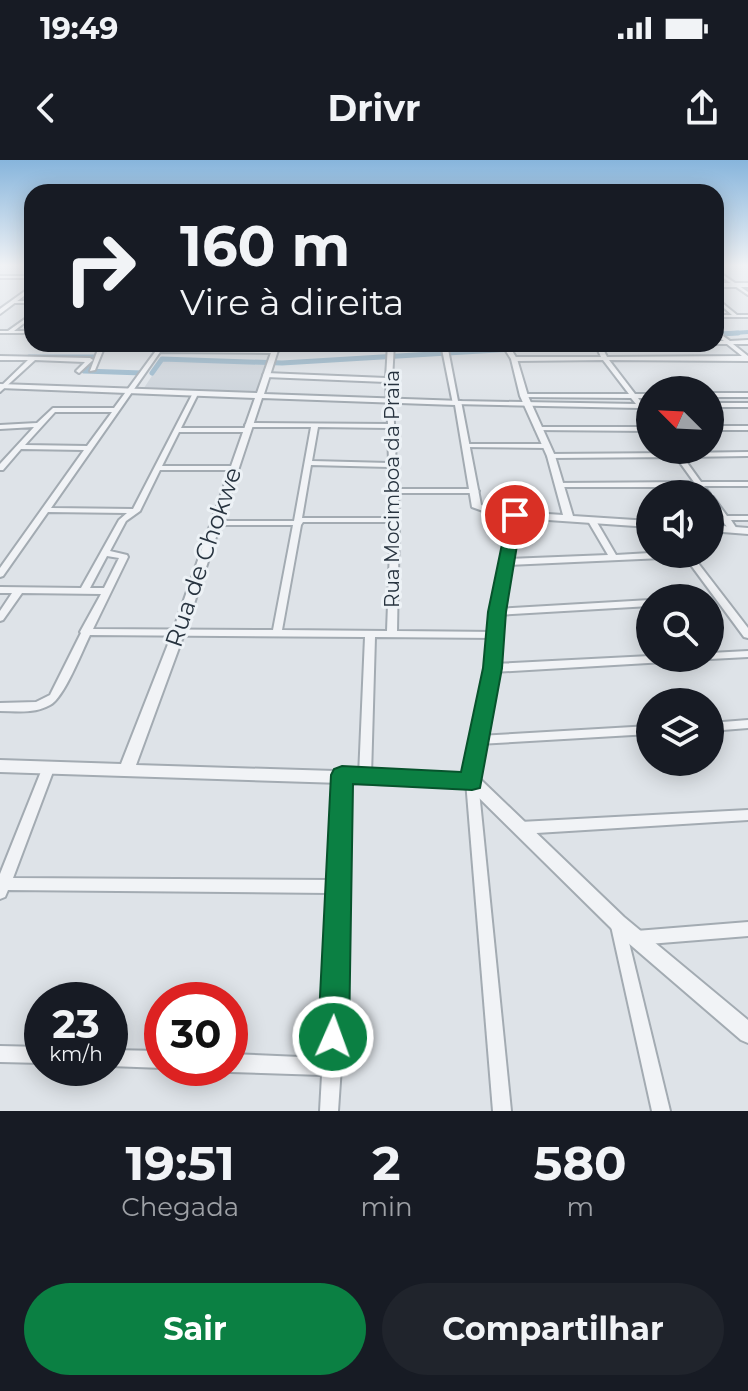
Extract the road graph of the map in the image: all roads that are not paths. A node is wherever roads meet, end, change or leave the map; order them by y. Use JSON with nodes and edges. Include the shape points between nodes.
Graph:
{"nodes":[{"id":1,"x":729,"y":310,"type":"edge"},
{"id":2,"x":724,"y":316,"type":"edge"},
{"id":3,"x":736,"y":316,"type":"junction"},
{"id":4,"x":748,"y":316,"type":"edge"},
{"id":5,"x":24,"y":320,"type":"edge"},
{"id":6,"x":24,"y":332,"type":"edge"},
{"id":7,"x":4,"y":333,"type":"edge"},
{"id":8,"x":724,"y":338,"type":"edge"},
{"id":9,"x":748,"y":342,"type":"edge"},
{"id":10,"x":724,"y":343,"type":"edge"},
{"id":11,"x":730,"y":343,"type":"junction"},
{"id":12,"x":99,"y":352,"type":"edge"},
{"id":13,"x":157,"y":352,"type":"edge"},
{"id":14,"x":274,"y":352,"type":"edge"},
{"id":15,"x":392,"y":352,"type":"edge"},
{"id":16,"x":446,"y":352,"type":"edge"},
{"id":17,"x":602,"y":352,"type":"edge"},
{"id":18,"x":511,"y":354,"type":"joint"},
{"id":19,"x":0,"y":358,"type":"edge"},
{"id":20,"x":34,"y":358,"type":"junction"},
{"id":21,"x":748,"y":358,"type":"edge"},
{"id":22,"x":605,"y":359,"type":"junction"},
{"id":23,"x":269,"y":367,"type":"junction"},
{"id":24,"x":92,"y":370,"type":"dead end"},
{"id":25,"x":79,"y":371,"type":"dead end"},
{"id":26,"x":389,"y":380,"type":"junction"},
{"id":27,"x":1,"y":387,"type":"edge"},
{"id":28,"x":130,"y":390,"type":"junction"},
{"id":29,"x":196,"y":392,"type":"junction"},
{"id":30,"x":259,"y":395,"type":"junction"},
{"id":31,"x":724,"y":395,"type":"edge"},
{"id":32,"x":748,"y":395,"type":"edge"},
{"id":33,"x":524,"y":396,"type":"junction"},
{"id":34,"x":633,"y":396,"type":"junction"},
{"id":35,"x":636,"y":400,"type":"edge"},
{"id":36,"x":391,"y":401,"type":"junction"},
{"id":37,"x":456,"y":403,"type":"junction"},
{"id":38,"x":724,"y":405,"type":"edge"},
{"id":39,"x":748,"y":405,"type":"edge"},
{"id":40,"x":528,"y":406,"type":"junction"},
{"id":41,"x":636,"y":406,"type":"edge"},
{"id":42,"x":115,"y":410,"type":"junction"},
{"id":43,"x":39,"y":425,"type":"junction"},
{"id":44,"x":315,"y":426,"type":"junction"},
{"id":45,"x":391,"y":426,"type":"junction"},
{"id":46,"x":0,"y":427,"type":"edge"},
{"id":47,"x":247,"y":427,"type":"junction"},
{"id":48,"x":724,"y":428,"type":"edge"},
{"id":49,"x":748,"y":428,"type":"edge"},
{"id":50,"x":538,"y":429,"type":"junction"},
{"id":51,"x":636,"y":429,"type":"edge"},
{"id":52,"x":178,"y":430,"type":"junction"},
{"id":53,"x":466,"y":446,"type":"junction"},
{"id":54,"x":546,"y":446,"type":"junction"},
{"id":55,"x":19,"y":447,"type":"junction"},
{"id":56,"x":88,"y":448,"type":"junction"},
{"id":57,"x":636,"y":453,"type":"edge"},
{"id":58,"x":724,"y":453,"type":"edge"},
{"id":59,"x":748,"y":454,"type":"edge"},
{"id":60,"x":551,"y":456,"type":"junction"},
{"id":61,"x":310,"y":463,"type":"junction"},
{"id":62,"x":392,"y":465,"type":"junction"},
{"id":63,"x":0,"y":468,"type":"edge"},
{"id":64,"x":159,"y":468,"type":"junction"},
{"id":65,"x":233,"y":468,"type":"junction"},
{"id":66,"x":636,"y":484,"type":"edge"},
{"id":67,"x":724,"y":484,"type":"edge"},
{"id":68,"x":748,"y":484,"type":"edge"},
{"id":69,"x":560,"y":485,"type":"junction"},
{"id":70,"x":393,"y":491,"type":"junction"},
{"id":71,"x":475,"y":491,"type":"junction"},
{"id":72,"x":45,"y":510,"type":"junction"},
{"id":73,"x":136,"y":511,"type":"junction"},
{"id":74,"x":515,"y":515,"type":"junction"},
{"id":75,"x":725,"y":518,"type":"joint"},
{"id":76,"x":748,"y":518,"type":"edge"},
{"id":77,"x":569,"y":519,"type":"junction"},
{"id":78,"x":395,"y":520,"type":"junction"},
{"id":79,"x":300,"y":521,"type":"junction"},
{"id":80,"x":592,"y":521,"type":"junction"},
{"id":81,"x":215,"y":523,"type":"junction"},
{"id":82,"x":636,"y":523,"type":"edge"},
{"id":83,"x":743,"y":532,"type":"edge"},
{"id":84,"x":106,"y":553,"type":"junction"},
{"id":85,"x":636,"y":557,"type":"edge"},
{"id":86,"x":614,"y":558,"type":"junction"},
{"id":87,"x":507,"y":562,"type":"junction"},
{"id":88,"x":0,"y":574,"type":"edge"},
{"id":89,"x":0,"y":590,"type":"edge"},
{"id":90,"x":19,"y":590,"type":"junction"},
{"id":91,"x":84,"y":590,"type":"junction"},
{"id":92,"x":107,"y":591,"type":"junction"},
{"id":93,"x":636,"y":604,"type":"edge"},
{"id":94,"x":724,"y":609,"type":"edge"},
{"id":95,"x":497,"y":612,"type":"junction"},
{"id":96,"x":0,"y":618,"type":"edge"},
{"id":97,"x":85,"y":632,"type":"junction"},
{"id":98,"x":277,"y":633,"type":"junction"},
{"id":99,"x":178,"y":634,"type":"junction"},
{"id":100,"x":370,"y":634,"type":"junction"},
{"id":101,"x":392,"y":634,"type":"junction"},
{"id":102,"x":497,"y":635,"type":"junction"},
{"id":103,"x":748,"y":635,"type":"edge"},
{"id":104,"x":748,"y":654,"type":"edge"},
{"id":105,"x":724,"y":655,"type":"edge"},
{"id":106,"x":636,"y":660,"type":"edge"},
{"id":107,"x":493,"y":668,"type":"junction"},
{"id":108,"x":0,"y":707,"type":"edge"},
{"id":109,"x":748,"y":724,"type":"edge"},
{"id":110,"x":724,"y":726,"type":"edge"},
{"id":111,"x":636,"y":731,"type":"edge"},
{"id":112,"x":478,"y":740,"type":"junction"},
{"id":113,"x":0,"y":766,"type":"edge"},
{"id":114,"x":127,"y":768,"type":"junction"},
{"id":115,"x":48,"y":769,"type":"junction"},
{"id":116,"x":342,"y":775,"type":"junction"},
{"id":117,"x":365,"y":776,"type":"junction"},
{"id":118,"x":472,"y":781,"type":"junction"},
{"id":119,"x":748,"y":815,"type":"edge"},
{"id":120,"x":520,"y":828,"type":"junction"},
{"id":121,"x":340,"y":887,"type":"junction"},
{"id":122,"x":2,"y":888,"type":"edge"},
{"id":123,"x":618,"y":923,"type":"junction"},
{"id":124,"x":748,"y":929,"type":"edge"},
{"id":125,"x":636,"y":938,"type":"junction"},
{"id":126,"x":748,"y":1033,"type":"edge"},
{"id":127,"x":0,"y":1054,"type":"edge"},
{"id":128,"x":24,"y":1055,"type":"edge"},
{"id":129,"x":248,"y":1064,"type":"edge"},
{"id":130,"x":332,"y":1067,"type":"junction"},
{"id":131,"x":329,"y":1111,"type":"edge"},
{"id":132,"x":502,"y":1111,"type":"edge"},
{"id":133,"x":661,"y":1111,"type":"edge"}],
"edges":[{"from":1,"to":3,"type":"street"},
{"from":2,"to":3,"type":"street"},
{"from":3,"to":4,"type":"street"},
{"from":5,"to":7,"type":"street"},
{"from":6,"to":7,"type":"street"},
{"from":8,"to":11,"type":"street"},
{"from":9,"to":11,"type":"street"},
{"from":10,"to":11,"type":"street"},
{"from":11,"to":21,"type":"street"},
{"from":12,"to":24,"type":"street"},
{"from":13,"to":28,"type":"street"},
{"from":14,"to":23,"type":"street","name":"Rua de Chokwe"},
{"from":15,"to":26,"type":"street","name":"Rua Mocimboa da Praia"},
{"from":16,"to":37,"type":"street"},
{"from":17,"to":22,"type":"street"},
{"from":18,"to":22,"type":"street"},
{"from":18,"to":33,"type":"street"},
{"from":19,"to":20,"type":"street"},
{"from":20,"to":25,"type":"street","via":[[89,359]]},
{"from":20,"to":27,"type":"street"},
{"from":21,"to":22,"type":"street"},
{"from":22,"to":34,"type":"street"},
{"from":23,"to":26,"type":"street"},
{"from":23,"to":30,"type":"street","name":"Rua de Chokwe"},
{"from":26,"to":36,"type":"street","name":"Rua Mocimboa da Praia"},
{"from":27,"to":28,"type":"street"},
{"from":28,"to":29,"type":"street"},
{"from":28,"to":42,"type":"street"},
{"from":29,"to":30,"type":"street"},
{"from":29,"to":52,"type":"street"},
{"from":30,"to":36,"type":"street"},
{"from":30,"to":47,"type":"street","name":"Rua de Chokwe"},
{"from":31,"to":32,"type":"street"},
{"from":33,"to":34,"type":"street"},
{"from":33,"to":40,"type":"street"},
{"from":34,"to":35,"type":"street"},
{"from":36,"to":37,"type":"street"},
{"from":36,"to":45,"type":"street","name":"Rua Mocimboa da Praia"},
{"from":37,"to":40,"type":"street"},
{"from":37,"to":53,"type":"street"},
{"from":38,"to":39,"type":"street"},
{"from":40,"to":41,"type":"street"},
{"from":40,"to":50,"type":"street"},
{"from":42,"to":43,"type":"street","via":[[53,410]]},
{"from":42,"to":56,"type":"street"},
{"from":43,"to":46,"type":"street"},
{"from":43,"to":55,"type":"street"},
{"from":44,"to":45,"type":"street"},
{"from":44,"to":47,"type":"street"},
{"from":44,"to":61,"type":"street"},
{"from":45,"to":62,"type":"street","name":"Rua Mocimboa da Praia"},
{"from":47,"to":52,"type":"street"},
{"from":47,"to":65,"type":"street","name":"Rua de Chokwe"},
{"from":48,"to":49,"type":"street"},
{"from":50,"to":51,"type":"street"},
{"from":50,"to":54,"type":"street"},
{"from":52,"to":64,"type":"street"},
{"from":53,"to":54,"type":"street"},
{"from":53,"to":71,"type":"street"},
{"from":54,"to":60,"type":"street"},
{"from":55,"to":56,"type":"street"},
{"from":55,"to":63,"type":"street"},
{"from":56,"to":72,"type":"street"},
{"from":57,"to":60,"type":"street"},
{"from":58,"to":59,"type":"street"},
{"from":60,"to":69,"type":"street"},
{"from":61,"to":62,"type":"street"},
{"from":61,"to":79,"type":"street"},
{"from":62,"to":70,"type":"street","name":"Rua Mocimboa da Praia"},
{"from":64,"to":65,"type":"street"},
{"from":64,"to":73,"type":"street"},
{"from":65,"to":81,"type":"street","name":"Rua de Chokwe"},
{"from":66,"to":69,"type":"street"},
{"from":67,"to":68,"type":"street"},
{"from":69,"to":77,"type":"street"},
{"from":70,"to":71,"type":"street"},
{"from":70,"to":78,"type":"street","name":"Rua Mocimboa da Praia"},
{"from":71,"to":74,"type":"street","via":[[477,507]]},
{"from":72,"to":73,"type":"street"},
{"from":72,"to":88,"type":"street"},
{"from":73,"to":84,"type":"street","via":[[123,520]]},
{"from":74,"to":77,"type":"street"},
{"from":74,"to":87,"type":"street"},
{"from":75,"to":76,"type":"street"},
{"from":75,"to":83,"type":"street"},
{"from":77,"to":80,"type":"street"},
{"from":78,"to":79,"type":"street"},
{"from":78,"to":101,"type":"street","name":"Rua Mocimboa da Praia"},
{"from":79,"to":81,"type":"street"},
{"from":79,"to":98,"type":"street"},
{"from":80,"to":82,"type":"street"},
{"from":80,"to":86,"type":"street"},
{"from":81,"to":99,"type":"street","name":"Rua de Chokwe"},
{"from":84,"to":91,"type":"street"},
{"from":84,"to":92,"type":"street","via":[[124,557]]},
{"from":85,"to":86,"type":"street"},
{"from":86,"to":87,"type":"street"},
{"from":87,"to":95,"type":"street"},
{"from":89,"to":90,"type":"street"},
{"from":90,"to":91,"type":"street"},
{"from":90,"to":96,"type":"street"},
{"from":91,"to":92,"type":"street"},
{"from":92,"to":97,"type":"street"},
{"from":93,"to":95,"type":"street"},
{"from":94,"to":103,"type":"street"},
{"from":95,"to":102,"type":"street"},
{"from":97,"to":99,"type":"street"},
{"from":97,"to":108,"type":"street","via":[[54,697],[45,705]]},
{"from":98,"to":99,"type":"street"},
{"from":98,"to":100,"type":"street"},
{"from":99,"to":114,"type":"street","name":"Rua de Chokwe"},
{"from":100,"to":101,"type":"street"},
{"from":100,"to":117,"type":"street"},
{"from":101,"to":102,"type":"street"},
{"from":102,"to":107,"type":"street"},
{"from":104,"to":105,"type":"street"},
{"from":106,"to":107,"type":"street"},
{"from":107,"to":112,"type":"street"},
{"from":109,"to":110,"type":"street"},
{"from":111,"to":112,"type":"street"},
{"from":112,"to":118,"type":"street"},
{"from":113,"to":115,"type":"street"},
{"from":114,"to":115,"type":"street"},
{"from":114,"to":116,"type":"street"},
{"from":115,"to":122,"type":"street"},
{"from":116,"to":117,"type":"street"},
{"from":116,"to":121,"type":"street"},
{"from":117,"to":118,"type":"street"},
{"from":118,"to":120,"type":"street"},
{"from":118,"to":132,"type":"street"},
{"from":119,"to":120,"type":"street"},
{"from":120,"to":123,"type":"street"},
{"from":121,"to":122,"type":"street"},
{"from":121,"to":130,"type":"street"},
{"from":123,"to":125,"type":"street"},
{"from":123,"to":133,"type":"street"},
{"from":124,"to":125,"type":"street"},
{"from":125,"to":126,"type":"street"},
{"from":127,"to":128,"type":"street"},
{"from":129,"to":130,"type":"street"},
{"from":130,"to":131,"type":"street"}]}
